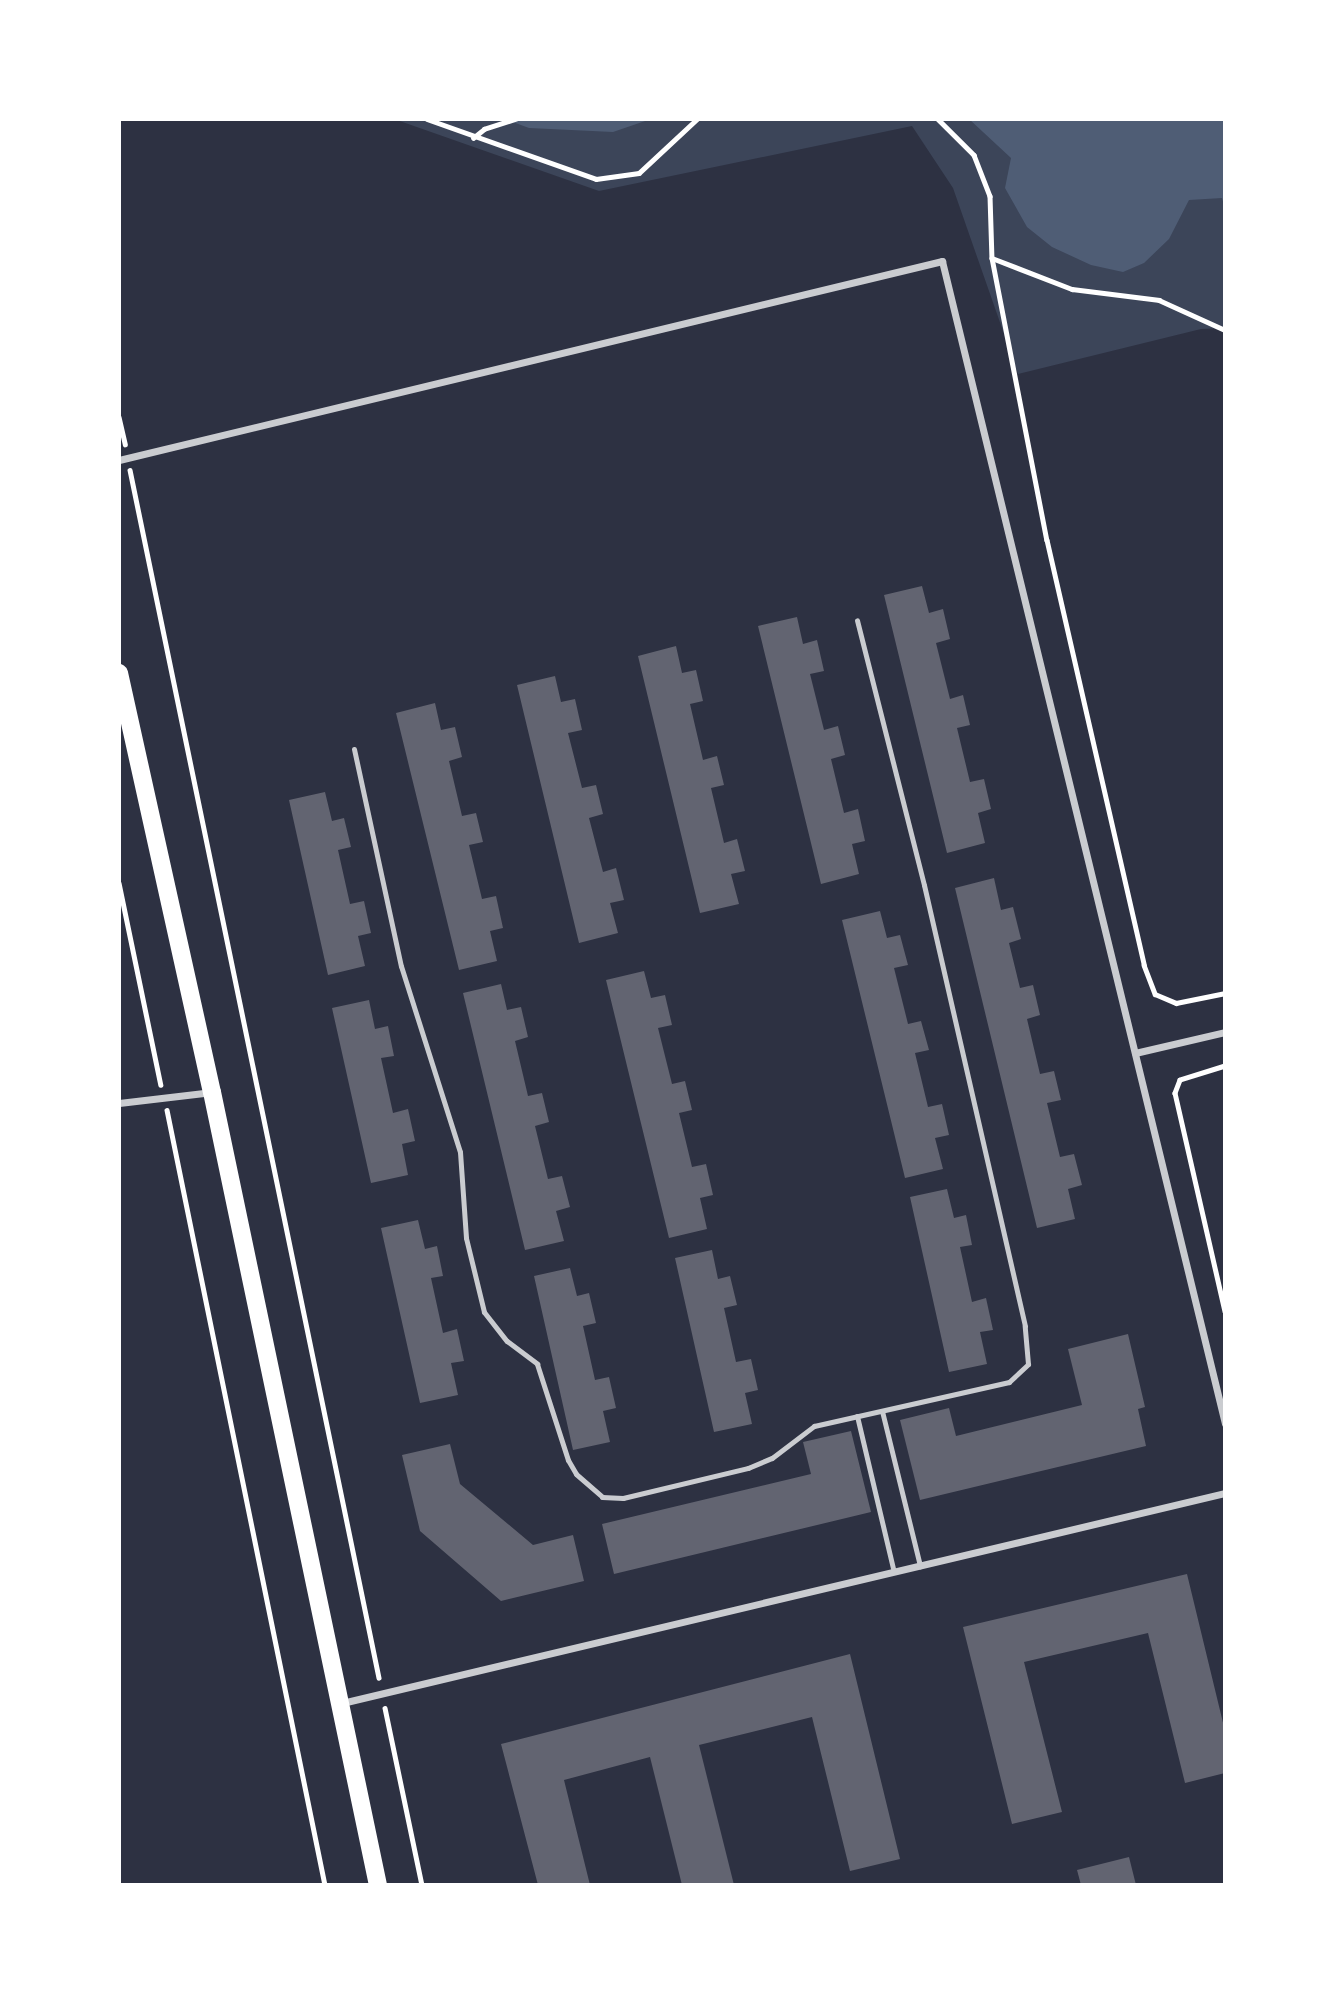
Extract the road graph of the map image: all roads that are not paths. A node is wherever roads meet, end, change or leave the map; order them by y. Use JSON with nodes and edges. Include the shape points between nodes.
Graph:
{"nodes":[{"id":1,"x":123,"y":459,"type":"edge"},
{"id":2,"x":857,"y":620,"type":"dead end"},
{"id":3,"x":119,"y":673,"type":"edge"},
{"id":4,"x":354,"y":749,"type":"dead end"},
{"id":5,"x":1225,"y":1031,"type":"edge"},
{"id":6,"x":1135,"y":1053,"type":"junction"},
{"id":7,"x":212,"y":1092,"type":"junction"},
{"id":8,"x":119,"y":1103,"type":"edge"},
{"id":9,"x":882,"y":1411,"type":"junction"},
{"id":10,"x":857,"y":1416,"type":"junction"},
{"id":11,"x":1225,"y":1424,"type":"edge"},
{"id":12,"x":1225,"y":1493,"type":"edge"},
{"id":13,"x":920,"y":1566,"type":"junction"},
{"id":14,"x":894,"y":1572,"type":"junction"},
{"id":15,"x":341,"y":1703,"type":"junction"},
{"id":16,"x":378,"y":1885,"type":"edge"}],
"edges":[{"from":1,"to":6,"type":"street","via":[[942,261]]},
{"from":2,"to":9,"type":"lane","via":[[924,885],[1029,1349],[1028,1364],[1009,1382]]},
{"from":3,"to":7,"type":"main road"},
{"from":4,"to":10,"type":"lane","via":[[401,966],[460,1152],[475,1289],[494,1328],[537,1364],[576,1474],[602,1497],[623,1498],[748,1468],[772,1458],[804,1430]]},
{"from":5,"to":6,"type":"street"},
{"from":6,"to":11,"type":"street"},
{"from":7,"to":8,"type":"street"},
{"from":7,"to":15,"type":"main road"},
{"from":9,"to":10,"type":"lane"},
{"from":9,"to":13,"type":"lane"},
{"from":10,"to":14,"type":"lane"},
{"from":12,"to":13,"type":"street"},
{"from":13,"to":14,"type":"street"},
{"from":14,"to":15,"type":"street"},
{"from":15,"to":16,"type":"main road"}]}
